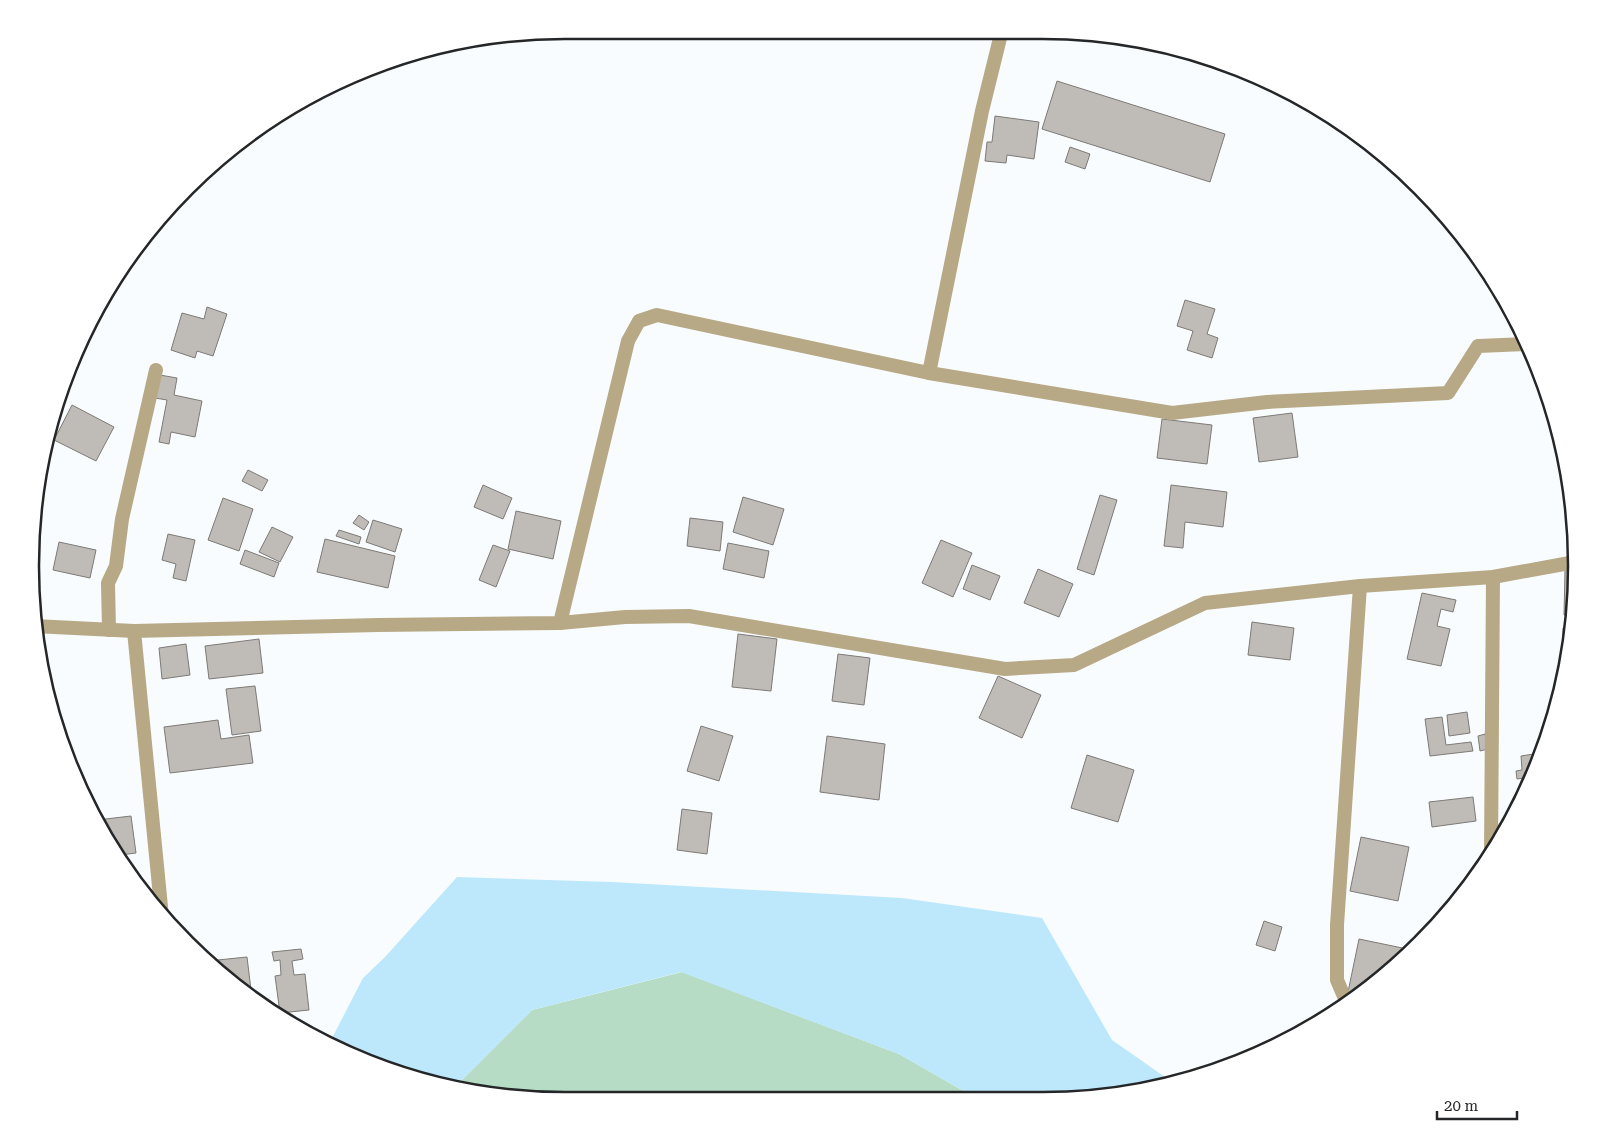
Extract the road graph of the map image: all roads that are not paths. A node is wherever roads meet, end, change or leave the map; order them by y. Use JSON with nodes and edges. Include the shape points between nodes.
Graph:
{"nodes":[{"id":1,"x":1000,"y":39,"type":"edge"},
{"id":2,"x":1519,"y":344,"type":"edge"},
{"id":3,"x":156,"y":370,"type":"dead end"},
{"id":4,"x":929,"y":374,"type":"junction"},
{"id":5,"x":1568,"y":563,"type":"edge"},
{"id":6,"x":1493,"y":578,"type":"junction"},
{"id":7,"x":1360,"y":586,"type":"junction"},
{"id":8,"x":560,"y":623,"type":"junction"},
{"id":9,"x":42,"y":626,"type":"edge"},
{"id":10,"x":109,"y":630,"type":"junction"},
{"id":11,"x":134,"y":631,"type":"junction"},
{"id":12,"x":1491,"y":840,"type":"edge"},
{"id":13,"x":161,"y":902,"type":"edge"},
{"id":14,"x":1344,"y":996,"type":"edge"}],
"edges":[{"from":1,"to":4,"type":"street","via":[[982,111]]},
{"from":2,"to":4,"type":"street","via":[[1478,346],[1448,393],[1267,402],[1172,413]]},
{"from":3,"to":10,"type":"street","via":[[122,519],[116,566],[108,583]]},
{"from":4,"to":8,"type":"street","via":[[656,315],[638,321],[628,341]]},
{"from":5,"to":6,"type":"street"},
{"from":6,"to":7,"type":"street"},
{"from":6,"to":12,"type":"street"},
{"from":7,"to":8,"type":"street","via":[[1205,603],[1074,665],[1005,669],[688,616]]},
{"from":7,"to":14,"type":"street","via":[[1337,925],[1337,980]]},
{"from":8,"to":11,"type":"street"},
{"from":9,"to":10,"type":"street"},
{"from":10,"to":11,"type":"street"},
{"from":11,"to":13,"type":"street"}]}
